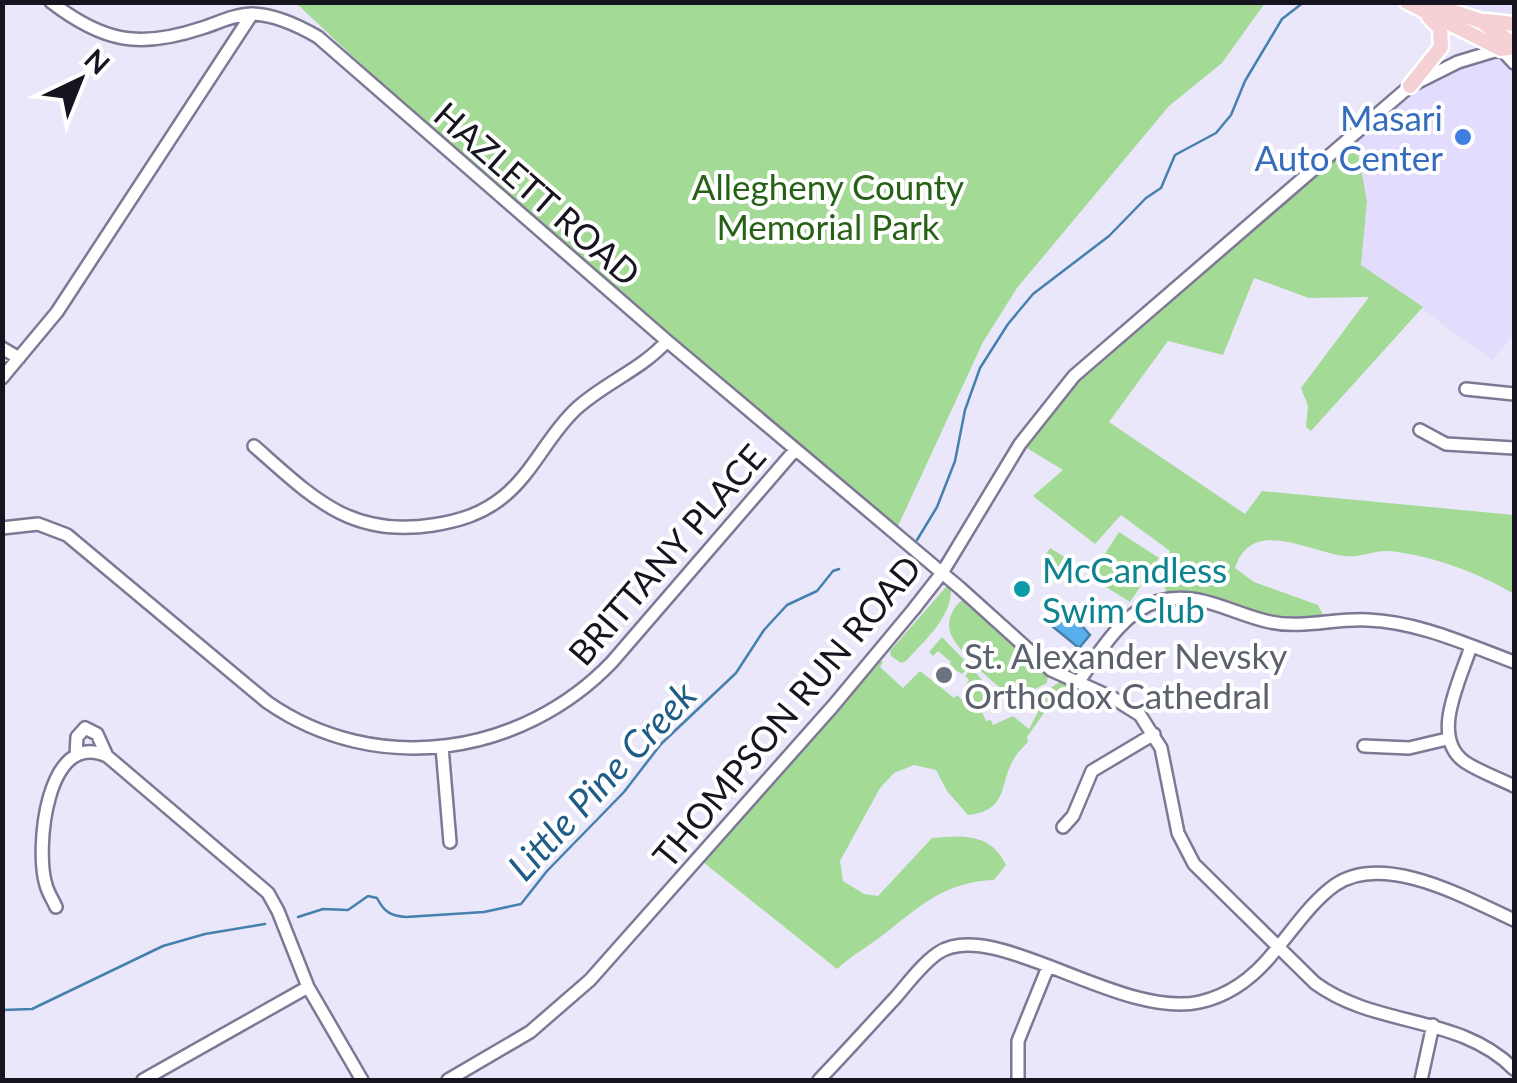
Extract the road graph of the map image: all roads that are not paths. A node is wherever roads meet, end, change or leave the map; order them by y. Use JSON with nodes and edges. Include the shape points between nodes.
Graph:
{"nodes":[{"id":1,"x":51,"y":2,"type":"edge"},
{"id":2,"x":1406,"y":2,"type":"edge"},
{"id":3,"x":1425,"y":8,"type":"edge"},
{"id":4,"x":252,"y":14,"type":"junction"},
{"id":5,"x":1481,"y":21,"type":"junction"},
{"id":6,"x":1514,"y":24,"type":"edge"},
{"id":7,"x":1511,"y":45,"type":"edge"},
{"id":8,"x":1514,"y":63,"type":"edge"},
{"id":9,"x":1410,"y":86,"type":"junction"},
{"id":10,"x":667,"y":341,"type":"junction"},
{"id":11,"x":2,"y":348,"type":"edge"},
{"id":12,"x":19,"y":358,"type":"junction"},
{"id":13,"x":2,"y":378,"type":"edge"},
{"id":14,"x":1466,"y":389,"type":"dead end"},
{"id":15,"x":1514,"y":394,"type":"edge"},
{"id":16,"x":1420,"y":430,"type":"dead end"},
{"id":17,"x":254,"y":446,"type":"dead end"},
{"id":18,"x":1514,"y":448,"type":"edge"},
{"id":19,"x":795,"y":450,"type":"junction"},
{"id":20,"x":2,"y":528,"type":"edge"},
{"id":21,"x":942,"y":573,"type":"junction"},
{"id":22,"x":1471,"y":646,"type":"junction"},
{"id":23,"x":1514,"y":662,"type":"edge"},
{"id":24,"x":1079,"y":681,"type":"junction"},
{"id":25,"x":1154,"y":734,"type":"junction"},
{"id":26,"x":1447,"y":739,"type":"junction"},
{"id":27,"x":1364,"y":746,"type":"dead end"},
{"id":28,"x":442,"y":747,"type":"junction"},
{"id":29,"x":76,"y":755,"type":"junction"},
{"id":30,"x":107,"y":756,"type":"junction"},
{"id":31,"x":1514,"y":786,"type":"edge"},
{"id":32,"x":1062,"y":827,"type":"dead end"},
{"id":33,"x":450,"y":842,"type":"dead end"},
{"id":34,"x":56,"y":907,"type":"dead end"},
{"id":35,"x":1514,"y":920,"type":"edge"},
{"id":36,"x":1278,"y":948,"type":"junction"},
{"id":37,"x":1048,"y":967,"type":"junction"},
{"id":38,"x":308,"y":987,"type":"junction"},
{"id":39,"x":1433,"y":1025,"type":"junction"},
{"id":40,"x":1514,"y":1069,"type":"edge"},
{"id":41,"x":142,"y":1080,"type":"edge"},
{"id":42,"x":362,"y":1080,"type":"edge"},
{"id":43,"x":448,"y":1080,"type":"edge"},
{"id":44,"x":819,"y":1080,"type":"edge"},
{"id":45,"x":1018,"y":1080,"type":"edge"},
{"id":46,"x":1421,"y":1080,"type":"edge"}],
"edges":[{"from":1,"to":4,"type":"street","via":[[96,31],[138,41]]},
{"from":2,"to":3,"type":"main road"},
{"from":3,"to":5,"type":"main road"},
{"from":3,"to":7,"type":"main road"},
{"from":3,"to":9,"type":"main road","via":[[1440,28],[1441,47]]},
{"from":4,"to":10,"type":"street","name":"HAZLETT ROAD","via":[[296,25],[331,47]]},
{"from":4,"to":12,"type":"street","via":[[66,299]]},
{"from":5,"to":6,"type":"main road"},
{"from":5,"to":7,"type":"main road"},
{"from":7,"to":8,"type":"street"},
{"from":7,"to":9,"type":"street","name":"THOMPSON RUN ROAD"},
{"from":9,"to":21,"type":"street","name":"THOMPSON RUN ROAD","via":[[1067,384],[1020,444]]},
{"from":10,"to":17,"type":"street","via":[[575,410],[503,497],[456,521],[398,529],[359,522],[317,498]]},
{"from":10,"to":19,"type":"street","name":"HAZLETT ROAD"},
{"from":11,"to":12,"type":"street"},
{"from":12,"to":13,"type":"street"},
{"from":14,"to":15,"type":"street"},
{"from":16,"to":18,"type":"street","via":[[1446,444]]},
{"from":19,"to":21,"type":"street","name":"HAZLETT ROAD"},
{"from":19,"to":28,"type":"street","name":"BRITTANY PLACE","via":[[581,692],[522,727]]},
{"from":20,"to":28,"type":"street","name":"BRITTANY PLACE","via":[[38,524],[67,535],[267,702],[301,722],[371,744]]},
{"from":21,"to":24,"type":"street","name":"HAZLETT ROAD","via":[[1051,670]]},
{"from":21,"to":43,"type":"street","name":"THOMPSON RUN ROAD","via":[[590,980],[530,1032]]},
{"from":22,"to":23,"type":"street"},
{"from":22,"to":24,"type":"street","via":[[1394,622],[1282,624],[1206,601],[1169,599],[1128,620]]},
{"from":22,"to":26,"type":"street"},
{"from":24,"to":25,"type":"street","name":"HAZLETT ROAD","via":[[1134,710]]},
{"from":25,"to":32,"type":"street","via":[[1092,772]]},
{"from":25,"to":36,"type":"street","via":[[1189,857]]},
{"from":26,"to":27,"type":"street","via":[[1409,748]]},
{"from":26,"to":31,"type":"street","via":[[1466,763]]},
{"from":28,"to":33,"type":"street"},
{"from":29,"to":30,"type":"street"},
{"from":29,"to":30,"type":"street","via":[[76,737],[85,728],[97,734]]},
{"from":29,"to":34,"type":"street","via":[[45,804],[45,878]]},
{"from":30,"to":38,"type":"street","via":[[264,889]]},
{"from":35,"to":36,"type":"street","via":[[1417,879],[1372,873],[1332,887]]},
{"from":36,"to":37,"type":"street","via":[[1224,994],[1180,1005],[1139,1001]]},
{"from":36,"to":39,"type":"street","via":[[1337,997]]},
{"from":37,"to":44,"type":"street","via":[[994,946],[944,950]]},
{"from":37,"to":45,"type":"street","via":[[1018,1041]]},
{"from":38,"to":41,"type":"street"},
{"from":38,"to":42,"type":"street"},
{"from":39,"to":40,"type":"street","via":[[1479,1041]]},
{"from":39,"to":46,"type":"street"}]}
